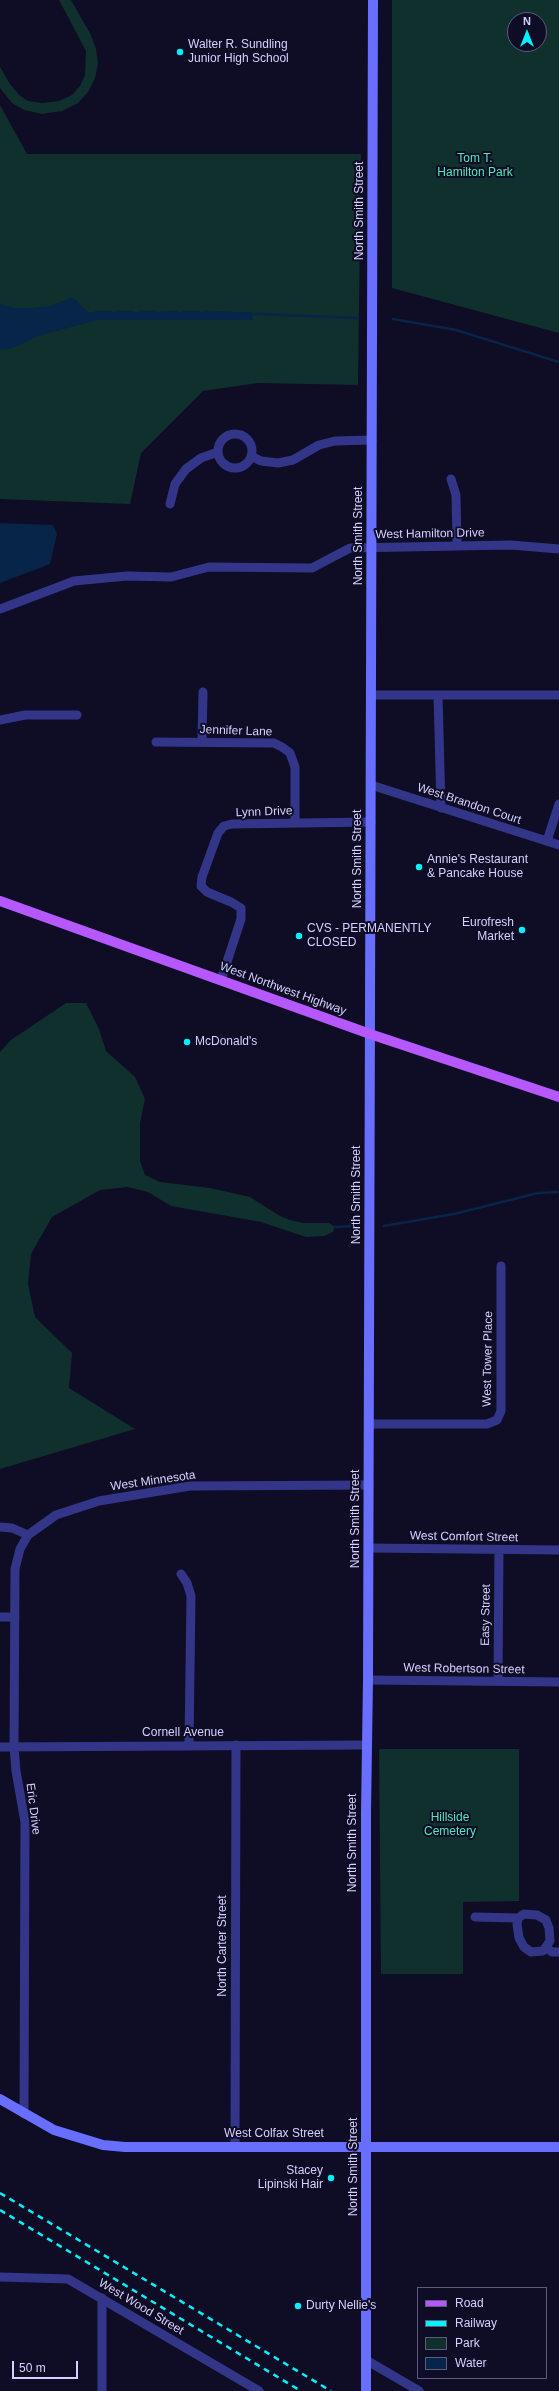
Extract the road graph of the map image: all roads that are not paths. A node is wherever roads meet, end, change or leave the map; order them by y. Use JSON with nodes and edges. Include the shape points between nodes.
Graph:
{"nodes":[{"id":1,"x":373,"y":0,"type":"edge"},
{"id":2,"x":372,"y":440,"type":"junction"},
{"id":3,"x":218,"y":452,"type":"junction"},
{"id":4,"x":251,"y":456,"type":"junction"},
{"id":5,"x":451,"y":479,"type":"dead end"},
{"id":6,"x":170,"y":504,"type":"dead end"},
{"id":7,"x":456,"y":545,"type":"junction"},
{"id":8,"x":373,"y":547,"type":"junction"},
{"id":9,"x":559,"y":549,"type":"edge"},
{"id":10,"x":0,"y":609,"type":"edge"},
{"id":11,"x":202,"y":692,"type":"dead end"},
{"id":12,"x":371,"y":695,"type":"junction"},
{"id":13,"x":438,"y":695,"type":"junction"},
{"id":14,"x":559,"y":695,"type":"edge"},
{"id":15,"x":78,"y":715,"type":"dead end"},
{"id":16,"x":0,"y":720,"type":"edge"},
{"id":17,"x":156,"y":742,"type":"dead end"},
{"id":18,"x":202,"y":742,"type":"junction"},
{"id":19,"x":371,"y":785,"type":"junction"},
{"id":20,"x":559,"y":804,"type":"edge"},
{"id":21,"x":441,"y":808,"type":"junction"},
{"id":22,"x":371,"y":822,"type":"junction"},
{"id":23,"x":295,"y":823,"type":"junction"},
{"id":24,"x":547,"y":841,"type":"junction"},
{"id":25,"x":559,"y":845,"type":"edge"},
{"id":26,"x":0,"y":901,"type":"edge"},
{"id":27,"x":221,"y":980,"type":"junction"},
{"id":28,"x":370,"y":1034,"type":"junction"},
{"id":29,"x":559,"y":1097,"type":"edge"},
{"id":30,"x":501,"y":1266,"type":"dead end"},
{"id":31,"x":369,"y":1424,"type":"junction"},
{"id":32,"x":369,"y":1485,"type":"junction"},
{"id":33,"x":0,"y":1527,"type":"edge"},
{"id":34,"x":28,"y":1535,"type":"junction"},
{"id":35,"x":368,"y":1548,"type":"junction"},
{"id":36,"x":499,"y":1550,"type":"junction"},
{"id":37,"x":559,"y":1550,"type":"edge"},
{"id":38,"x":181,"y":1574,"type":"dead end"},
{"id":39,"x":0,"y":1617,"type":"edge"},
{"id":40,"x":15,"y":1617,"type":"junction"},
{"id":41,"x":368,"y":1680,"type":"junction"},
{"id":42,"x":498,"y":1682,"type":"junction"},
{"id":43,"x":559,"y":1682,"type":"edge"},
{"id":44,"x":190,"y":1744,"type":"junction"},
{"id":45,"x":236,"y":1745,"type":"junction"},
{"id":46,"x":366,"y":1745,"type":"junction"},
{"id":47,"x":0,"y":1747,"type":"edge"},
{"id":48,"x":14,"y":1747,"type":"junction"},
{"id":49,"x":475,"y":1917,"type":"dead end"},
{"id":50,"x":518,"y":1918,"type":"junction"},
{"id":51,"x":547,"y":1948,"type":"junction"},
{"id":52,"x":559,"y":1952,"type":"edge"},
{"id":53,"x":0,"y":2099,"type":"edge"},
{"id":54,"x":24,"y":2114,"type":"junction"},
{"id":55,"x":235,"y":2147,"type":"junction"},
{"id":56,"x":559,"y":2147,"type":"edge"},
{"id":57,"x":367,"y":2148,"type":"junction"},
{"id":58,"x":0,"y":2277,"type":"edge"},
{"id":59,"x":102,"y":2298,"type":"junction"},
{"id":60,"x":366,"y":2360,"type":"junction"},
{"id":61,"x":102,"y":2391,"type":"edge"},
{"id":62,"x":259,"y":2391,"type":"edge"},
{"id":63,"x":366,"y":2391,"type":"edge"},
{"id":64,"x":419,"y":2391,"type":"edge"}],
"edges":[{"from":1,"to":2,"type":"street","name":"North Smith Street"},
{"from":2,"to":4,"type":"street","via":[[335,441],[319,445],[293,460],[278,463]]},
{"from":2,"to":8,"type":"street","name":"North Smith Street"},
{"from":3,"to":4,"type":"street","via":[[222,462],[233,468],[242,467]]},
{"from":3,"to":4,"type":"street","via":[[220,442],[234,434],[240,435],[249,443]]},
{"from":3,"to":6,"type":"street","via":[[201,458],[186,469],[175,484]]},
{"from":5,"to":7,"type":"street","via":[[456,495]]},
{"from":7,"to":8,"type":"street","name":"West Hamilton Drive"},
{"from":7,"to":9,"type":"street","name":"West Hamilton Drive","via":[[511,545]]},
{"from":8,"to":10,"type":"street","name":"West Hamilton Drive","via":[[350,548],[312,568],[209,567],[171,577],[127,576],[74,581]]},
{"from":8,"to":12,"type":"street","name":"North Smith Street"},
{"from":11,"to":18,"type":"street"},
{"from":12,"to":13,"type":"street"},
{"from":12,"to":19,"type":"street","name":"North Smith Street"},
{"from":13,"to":14,"type":"street"},
{"from":13,"to":21,"type":"street"},
{"from":15,"to":16,"type":"street","via":[[25,715]]},
{"from":17,"to":18,"type":"street","name":"Jennifer Lane"},
{"from":18,"to":23,"type":"street","name":"Jennifer Lane","via":[[274,743],[290,753],[295,767]]},
{"from":19,"to":21,"type":"street","name":"West Brandon Court"},
{"from":19,"to":22,"type":"street","name":"North Smith Street"},
{"from":20,"to":24,"type":"street"},
{"from":21,"to":24,"type":"street","name":"West Brandon Court"},
{"from":22,"to":23,"type":"street","name":"Lynn Drive"},
{"from":22,"to":28,"type":"street","name":"North Smith Street"},
{"from":23,"to":27,"type":"street","name":"Lynn Drive","via":[[232,824],[224,826],[218,833],[201,886],[207,892],[241,908],[241,919]]},
{"from":24,"to":25,"type":"street","name":"West Brandon Court"},
{"from":26,"to":27,"type":"main road","name":"West Northwest Highway"},
{"from":27,"to":28,"type":"main road","name":"West Northwest Highway"},
{"from":28,"to":29,"type":"main road","name":"West Northwest Highway"},
{"from":28,"to":31,"type":"street","name":"North Smith Street"},
{"from":30,"to":31,"type":"street","name":"West Tower Place","via":[[501,1411],[497,1420],[487,1424]]},
{"from":31,"to":32,"type":"street","name":"North Smith Street"},
{"from":32,"to":34,"type":"street","name":"West Minnesota","via":[[190,1486],[99,1501],[56,1515]]},
{"from":32,"to":35,"type":"street","name":"North Smith Street"},
{"from":33,"to":34,"type":"street","via":[[12,1528]]},
{"from":34,"to":40,"type":"street","name":"Eric Drive","via":[[20,1549],[15,1569]]},
{"from":35,"to":36,"type":"street","name":"West Comfort Street"},
{"from":35,"to":41,"type":"street","name":"North Smith Street"},
{"from":36,"to":37,"type":"street","name":"West Comfort Street"},
{"from":36,"to":42,"type":"street","name":"Easy Street"},
{"from":38,"to":44,"type":"street","via":[[187,1582],[191,1596]]},
{"from":39,"to":40,"type":"street"},
{"from":40,"to":48,"type":"street","name":"Eric Drive"},
{"from":41,"to":42,"type":"street","name":"West Robertson Street"},
{"from":41,"to":46,"type":"street","name":"North Smith Street"},
{"from":42,"to":43,"type":"street","name":"West Robertson Street"},
{"from":44,"to":45,"type":"street","name":"Cornell Avenue"},
{"from":44,"to":48,"type":"street","name":"Cornell Avenue"},
{"from":45,"to":46,"type":"street","name":"Cornell Avenue"},
{"from":45,"to":55,"type":"street","name":"North Carter Street"},
{"from":46,"to":57,"type":"street","name":"North Smith Street"},
{"from":47,"to":48,"type":"street","name":"Cornell Avenue"},
{"from":48,"to":54,"type":"street","name":"Eric Drive","via":[[25,1822]]},
{"from":49,"to":50,"type":"street"},
{"from":50,"to":51,"type":"street","via":[[519,1938],[524,1947],[531,1952],[543,1952]]},
{"from":50,"to":51,"type":"street","via":[[524,1914],[537,1915],[546,1920],[550,1941]]},
{"from":51,"to":52,"type":"street","via":[[552,1952]]},
{"from":53,"to":54,"type":"street","name":"West Colfax Street"},
{"from":54,"to":55,"type":"street","name":"West Colfax Street","via":[[54,2130],[103,2145]]},
{"from":55,"to":57,"type":"street","name":"West Colfax Street"},
{"from":56,"to":57,"type":"street","name":"West Colfax Street"},
{"from":57,"to":60,"type":"street","name":"North Smith Street"},
{"from":58,"to":59,"type":"street","name":"West Wood Street","via":[[68,2279]]},
{"from":59,"to":61,"type":"street"},
{"from":59,"to":62,"type":"street","name":"West Wood Street"},
{"from":60,"to":63,"type":"street","name":"North Smith Street"},
{"from":60,"to":64,"type":"street"}]}
